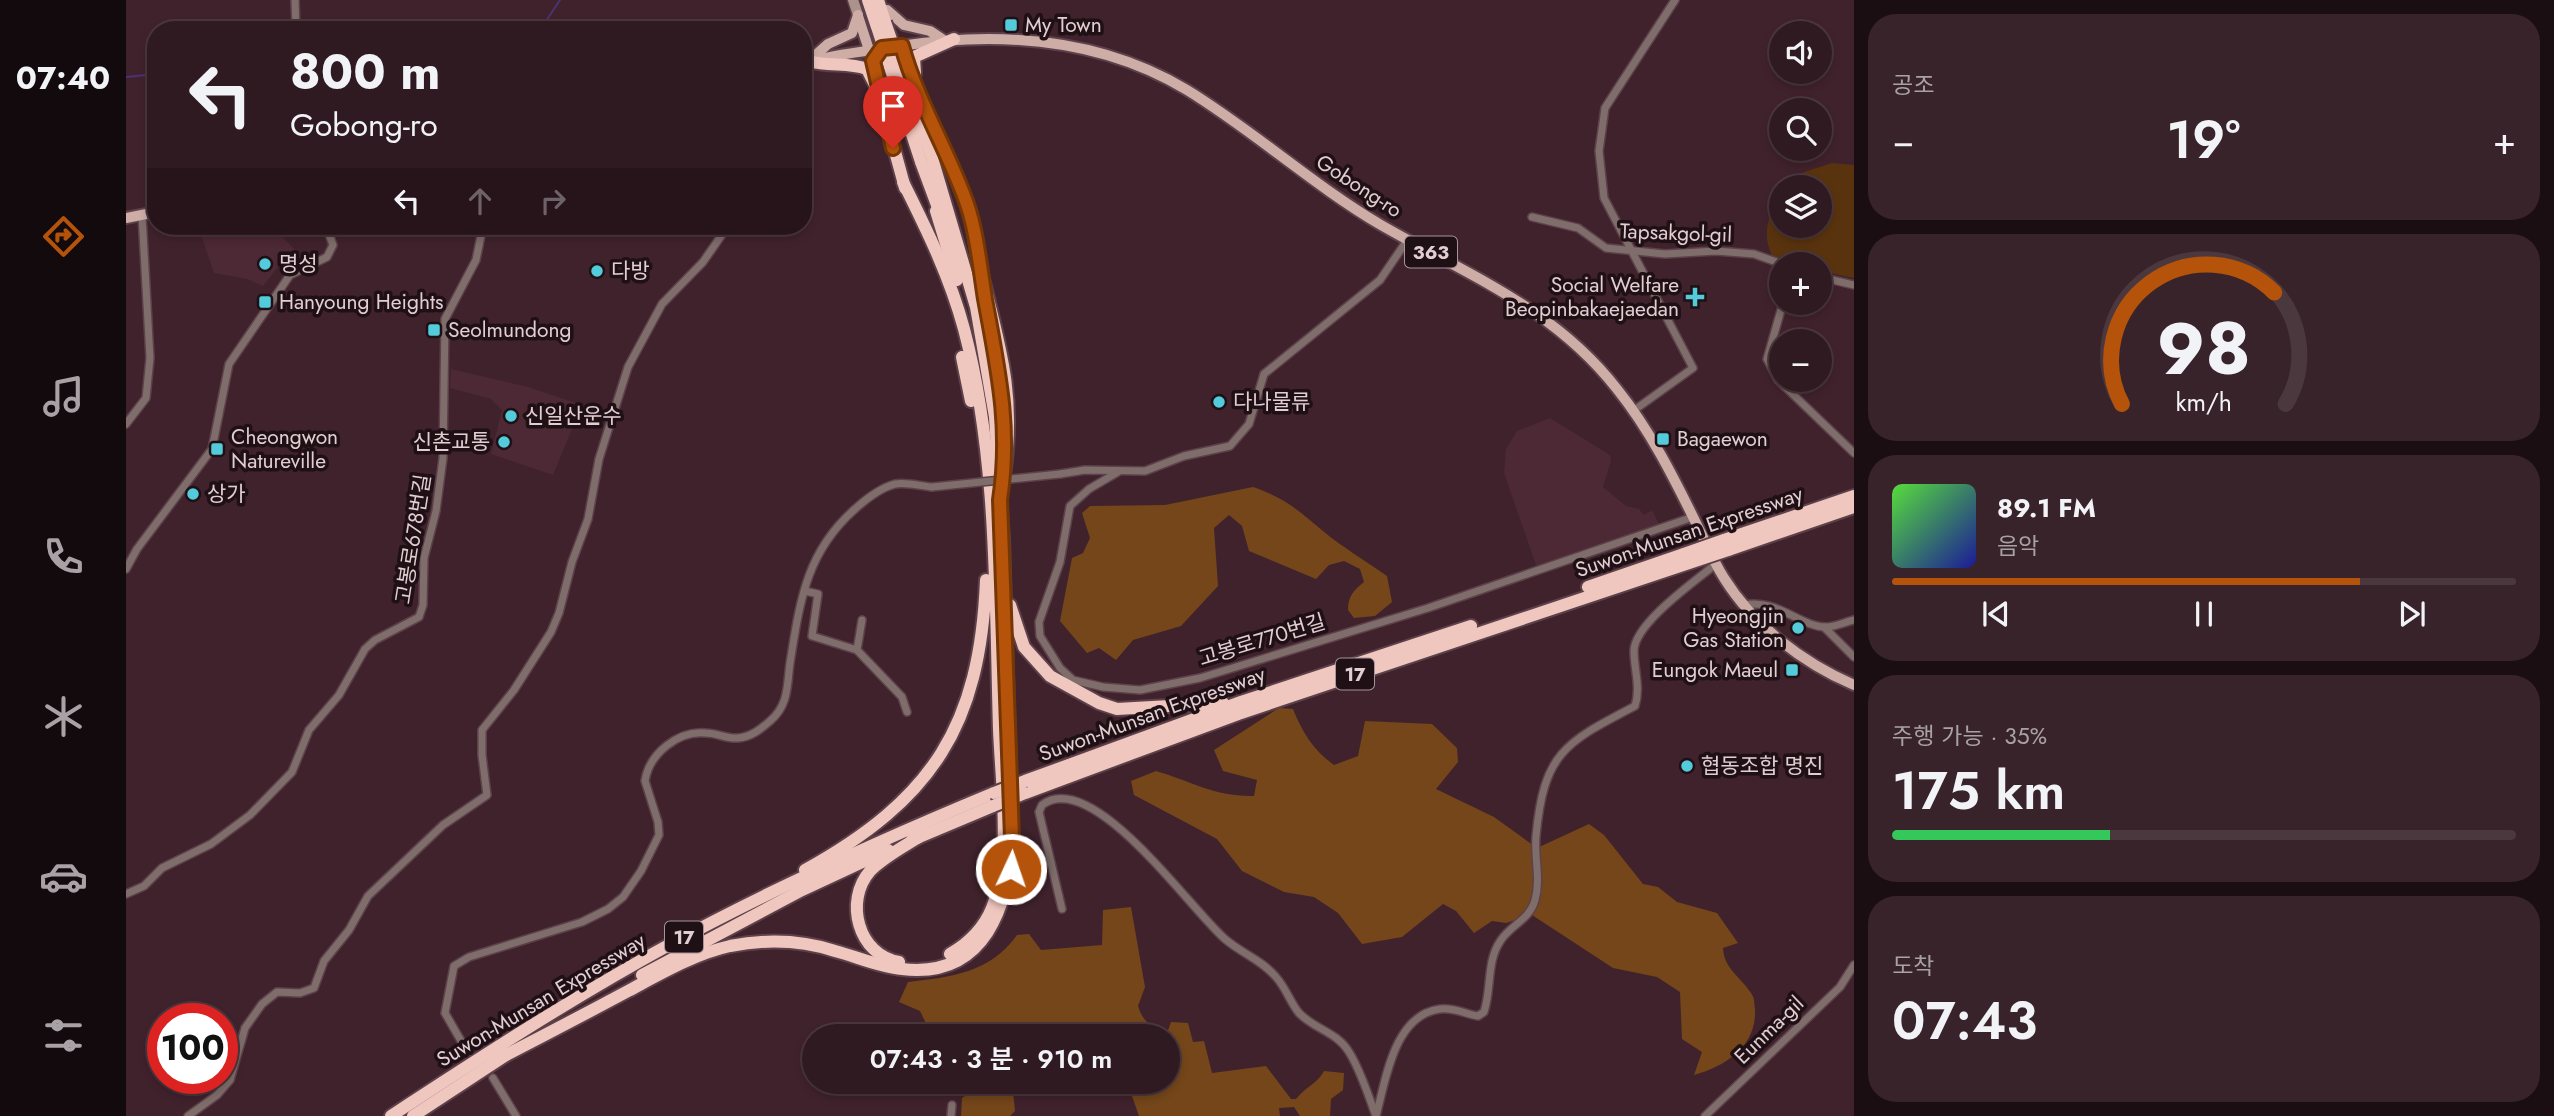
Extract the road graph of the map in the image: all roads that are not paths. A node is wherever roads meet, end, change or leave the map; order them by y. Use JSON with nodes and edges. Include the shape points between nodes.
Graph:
{"nodes":[{"id":1,"x":295,"y":0,"type":"edge"},
{"id":2,"x":853,"y":0,"type":"edge"},
{"id":3,"x":868,"y":0,"type":"edge"},
{"id":4,"x":1675,"y":0,"type":"edge"},
{"id":5,"x":882,"y":12,"type":"edge"},
{"id":6,"x":858,"y":15,"type":"junction"},
{"id":7,"x":296,"y":21,"type":"edge"},
{"id":8,"x":948,"y":39,"type":"junction"},
{"id":9,"x":902,"y":46,"type":"junction"},
{"id":10,"x":875,"y":49,"type":"junction"},
{"id":11,"x":812,"y":57,"type":"edge"},
{"id":12,"x":812,"y":61,"type":"edge"},
{"id":13,"x":812,"y":63,"type":"edge"},
{"id":14,"x":879,"y":93,"type":"junction"},
{"id":15,"x":926,"y":114,"type":"junction"},
{"id":16,"x":926,"y":160,"type":"junction"},
{"id":17,"x":927,"y":180,"type":"junction"},
{"id":18,"x":903,"y":182,"type":"junction"},
{"id":19,"x":147,"y":214,"type":"edge"},
{"id":20,"x":142,"y":215,"type":"junction"},
{"id":21,"x":1532,"y":216,"type":"dead end"},
{"id":22,"x":126,"y":218,"type":"edge"},
{"id":23,"x":329,"y":235,"type":"edge"},
{"id":24,"x":481,"y":235,"type":"edge"},
{"id":25,"x":722,"y":235,"type":"edge"},
{"id":26,"x":1408,"y":239,"type":"junction"},
{"id":27,"x":1632,"y":252,"type":"junction"},
{"id":28,"x":1769,"y":259,"type":"edge"},
{"id":29,"x":1832,"y":280,"type":"edge"},
{"id":30,"x":1854,"y":285,"type":"edge"},
{"id":31,"x":1781,"y":315,"type":"edge"},
{"id":32,"x":1633,"y":411,"type":"junction"},
{"id":33,"x":983,"y":422,"type":"junction"},
{"id":34,"x":126,"y":424,"type":"edge"},
{"id":35,"x":986,"y":452,"type":"junction"},
{"id":36,"x":1854,"y":453,"type":"edge"},
{"id":37,"x":1118,"y":472,"type":"junction"},
{"id":38,"x":995,"y":496,"type":"junction"},
{"id":39,"x":1854,"y":496,"type":"edge"},
{"id":40,"x":1854,"y":507,"type":"edge"},
{"id":41,"x":1693,"y":517,"type":"junction"},
{"id":42,"x":1003,"y":539,"type":"junction"},
{"id":43,"x":1726,"y":545,"type":"junction"},
{"id":44,"x":1686,"y":559,"type":"junction"},
{"id":45,"x":1716,"y":564,"type":"junction"},
{"id":46,"x":126,"y":569,"type":"edge"},
{"id":47,"x":805,"y":591,"type":"junction"},
{"id":48,"x":1744,"y":605,"type":"junction"},
{"id":49,"x":1854,"y":620,"type":"edge"},
{"id":50,"x":862,"y":621,"type":"dead end"},
{"id":51,"x":1824,"y":627,"type":"junction"},
{"id":52,"x":857,"y":650,"type":"junction"},
{"id":53,"x":1854,"y":657,"type":"edge"},
{"id":54,"x":1854,"y":685,"type":"edge"},
{"id":55,"x":1241,"y":702,"type":"junction"},
{"id":56,"x":907,"y":712,"type":"dead end"},
{"id":57,"x":1025,"y":787,"type":"junction"},
{"id":58,"x":993,"y":800,"type":"junction"},
{"id":59,"x":919,"y":837,"type":"junction"},
{"id":60,"x":126,"y":894,"type":"edge"},
{"id":61,"x":1062,"y":909,"type":"dead end"},
{"id":62,"x":701,"y":929,"type":"junction"},
{"id":63,"x":1854,"y":965,"type":"edge"},
{"id":64,"x":464,"y":1046,"type":"tunnel mouth"},
{"id":65,"x":500,"y":1058,"type":"junction"},
{"id":66,"x":493,"y":1078,"type":"tunnel mouth"},
{"id":67,"x":952,"y":1105,"type":"dead end"},
{"id":68,"x":392,"y":1115,"type":"edge"},
{"id":69,"x":188,"y":1116,"type":"edge"},
{"id":70,"x":413,"y":1116,"type":"edge"},
{"id":71,"x":516,"y":1116,"type":"edge"},
{"id":72,"x":951,"y":1116,"type":"edge"},
{"id":73,"x":1376,"y":1116,"type":"edge"},
{"id":74,"x":1705,"y":1116,"type":"edge"}],
"edges":[{"from":1,"to":7,"type":"street"},
{"from":2,"to":6,"type":"main road"},
{"from":3,"to":5,"type":"highway"},
{"from":4,"to":27,"type":"street","via":[[1605,108],[1599,151],[1604,198]]},
{"from":5,"to":8,"type":"main road","via":[[904,25]]},
{"from":5,"to":10,"type":"main road","via":[[893,27]]},
{"from":5,"to":16,"type":"highway","bridge":true},
{"from":6,"to":10,"type":"main road"},
{"from":6,"to":11,"type":"main road","via":[[852,33]]},
{"from":8,"to":9,"type":"main road","name":"Gobong-ro","number":"363"},
{"from":8,"to":15,"type":"highway","via":[[914,57]]},
{"from":8,"to":26,"type":"main road","name":"Gobong-ro","number":"363","via":[[1041,41],[1089,48],[1135,63],[1186,89],[1326,190]]},
{"from":9,"to":10,"type":"main road","name":"Gobong-ro","number":"363"},
{"from":9,"to":15,"type":"highway"},
{"from":10,"to":12,"type":"main road","name":"Gobong-ro","number":"363"},
{"from":10,"to":14,"type":"highway"},
{"from":13,"to":14,"type":"highway","via":[[867,69]]},
{"from":14,"to":18,"type":"highway"},
{"from":15,"to":38,"type":"highway","via":[[966,202],[1004,362],[1009,426],[1006,462]]},
{"from":16,"to":17,"type":"highway"},
{"from":16,"to":38,"type":"highway","via":[[958,242],[986,357],[995,418]]},
{"from":17,"to":33,"type":"highway","via":[[970,328]]},
{"from":17,"to":35,"type":"highway","via":[[953,249],[979,347],[988,421]]},
{"from":18,"to":33,"type":"highway","via":[[950,281]]},
{"from":18,"to":35,"type":"highway","via":[[946,293]]},
{"from":19,"to":20,"type":"main road"},
{"from":20,"to":22,"type":"main road"},
{"from":20,"to":34,"type":"street","via":[[150,358],[146,398]]},
{"from":21,"to":27,"type":"street","name":"Tapsakgol-gil","via":[[1578,228],[1606,248]]},
{"from":23,"to":46,"type":"street","via":[[333,245],[327,257],[290,275],[229,364],[212,449]]},
{"from":24,"to":60,"type":"street","name":"고봉로678번길","via":[[476,260],[445,318],[443,458],[424,558],[419,617],[365,649],[339,695],[309,730],[292,772],[250,815],[211,844],[162,868],[144,886]]},
{"from":25,"to":69,"type":"street","via":[[703,262],[662,304],[628,367],[559,613],[514,690],[482,730],[487,795],[443,825],[368,896],[324,961],[314,988],[277,992],[262,1004],[245,1028],[230,1080]]},
{"from":26,"to":32,"type":"main road","name":"Gobong-ro","number":"363","via":[[1542,315],[1574,342]]},
{"from":26,"to":37,"type":"street","via":[[1380,280],[1265,374],[1248,424],[1230,446],[1145,471]]},
{"from":27,"to":28,"type":"street","name":"Tapsakgol-gil","via":[[1716,251]]},
{"from":27,"to":32,"type":"street","via":[[1693,368]]},
{"from":29,"to":30,"type":"street"},
{"from":31,"to":36,"type":"street","via":[[1767,359],[1770,369]]},
{"from":32,"to":41,"type":"main road","name":"Gobong-ro","number":"363"},
{"from":33,"to":35,"type":"highway"},
{"from":35,"to":38,"type":"highway"},
{"from":37,"to":41,"type":"street","name":"고봉로770번길","via":[[1070,506],[1059,562],[1039,622],[1040,636],[1073,680],[1140,690],[1200,678],[1428,608]]},
{"from":37,"to":47,"type":"street","bridge":true,"via":[[1084,470],[932,487],[894,485],[859,506],[823,543]]},
{"from":38,"to":42,"type":"highway"},
{"from":38,"to":59,"type":"highway","via":[[1002,846],[997,889],[983,924],[963,946],[936,960],[893,961],[871,948],[859,926],[856,905],[870,872]]},
{"from":38,"to":62,"type":"highway","via":[[984,619],[971,692],[932,766],[895,809],[852,842]]},
{"from":39,"to":43,"type":"highway","name":"Suwon-Munsan Expressway","number":"17"},
{"from":40,"to":43,"type":"highway","name":"Suwon-Munsan Expressway","number":"17"},
{"from":41,"to":45,"type":"main road","name":"Gobong-ro","number":"363"},
{"from":42,"to":55,"type":"highway","via":[[1014,623],[1024,647],[1050,676],[1117,709]]},
{"from":42,"to":65,"type":"highway","via":[[1012,838],[1002,910],[983,939],[955,962],[922,969],[890,967],[797,942],[728,947],[664,972]]},
{"from":43,"to":44,"type":"highway","name":"Suwon-Munsan Expressway","number":"17","bridge":true},
{"from":44,"to":55,"type":"highway","name":"Suwon-Munsan Expressway","number":"17"},
{"from":44,"to":57,"type":"highway","name":"Suwon-Munsan Expressway","number":"17"},
{"from":45,"to":48,"type":"main road","name":"Gobong-ro","number":"363"},
{"from":45,"to":73,"type":"street","via":[[1639,632],[1634,650],[1635,706],[1589,730],[1550,769],[1536,837],[1535,901],[1521,923],[1501,940],[1492,961],[1484,1012],[1478,1016],[1443,1008],[1412,1023],[1399,1044]]},
{"from":47,"to":52,"type":"street","via":[[818,594],[812,636]]},
{"from":47,"to":64,"type":"street","via":[[788,691],[773,719],[740,738],[709,733],[685,737],[664,747],[653,759],[645,781],[659,835],[623,897],[582,922],[469,957],[454,966],[446,1013]]},
{"from":48,"to":51,"type":"street","via":[[1769,605]]},
{"from":48,"to":54,"type":"main road","name":"Gobong-ro","number":"363","via":[[1794,652]]},
{"from":49,"to":51,"type":"street"},
{"from":50,"to":52,"type":"street"},
{"from":51,"to":53,"type":"street"},
{"from":52,"to":56,"type":"street","via":[[902,697]]},
{"from":55,"to":57,"type":"highway","name":"Suwon-Munsan Expressway","number":"17"},
{"from":57,"to":58,"type":"highway","name":"Suwon-Munsan Expressway","number":"17","bridge":true},
{"from":58,"to":59,"type":"highway","name":"Suwon-Munsan Expressway","number":"17"},
{"from":58,"to":62,"type":"highway","name":"Suwon-Munsan Expressway","number":"17","via":[[877,844]]},
{"from":59,"to":65,"type":"highway","name":"Suwon-Munsan Expressway","number":"17","via":[[703,941]]},
{"from":61,"to":73,"type":"street","via":[[1039,812],[1042,805],[1058,797],[1092,807],[1143,850],[1225,939],[1278,978],[1305,1018],[1349,1051]]},
{"from":62,"to":68,"type":"highway","name":"Suwon-Munsan Expressway","number":"17","via":[[528,1028]]},
{"from":63,"to":74,"type":"street","name":"Eunma-gil","via":[[1840,987]]},
{"from":65,"to":70,"type":"highway","name":"Suwon-Munsan Expressway","number":"17"},
{"from":66,"to":71,"type":"street"},
{"from":67,"to":72,"type":"street"}]}
